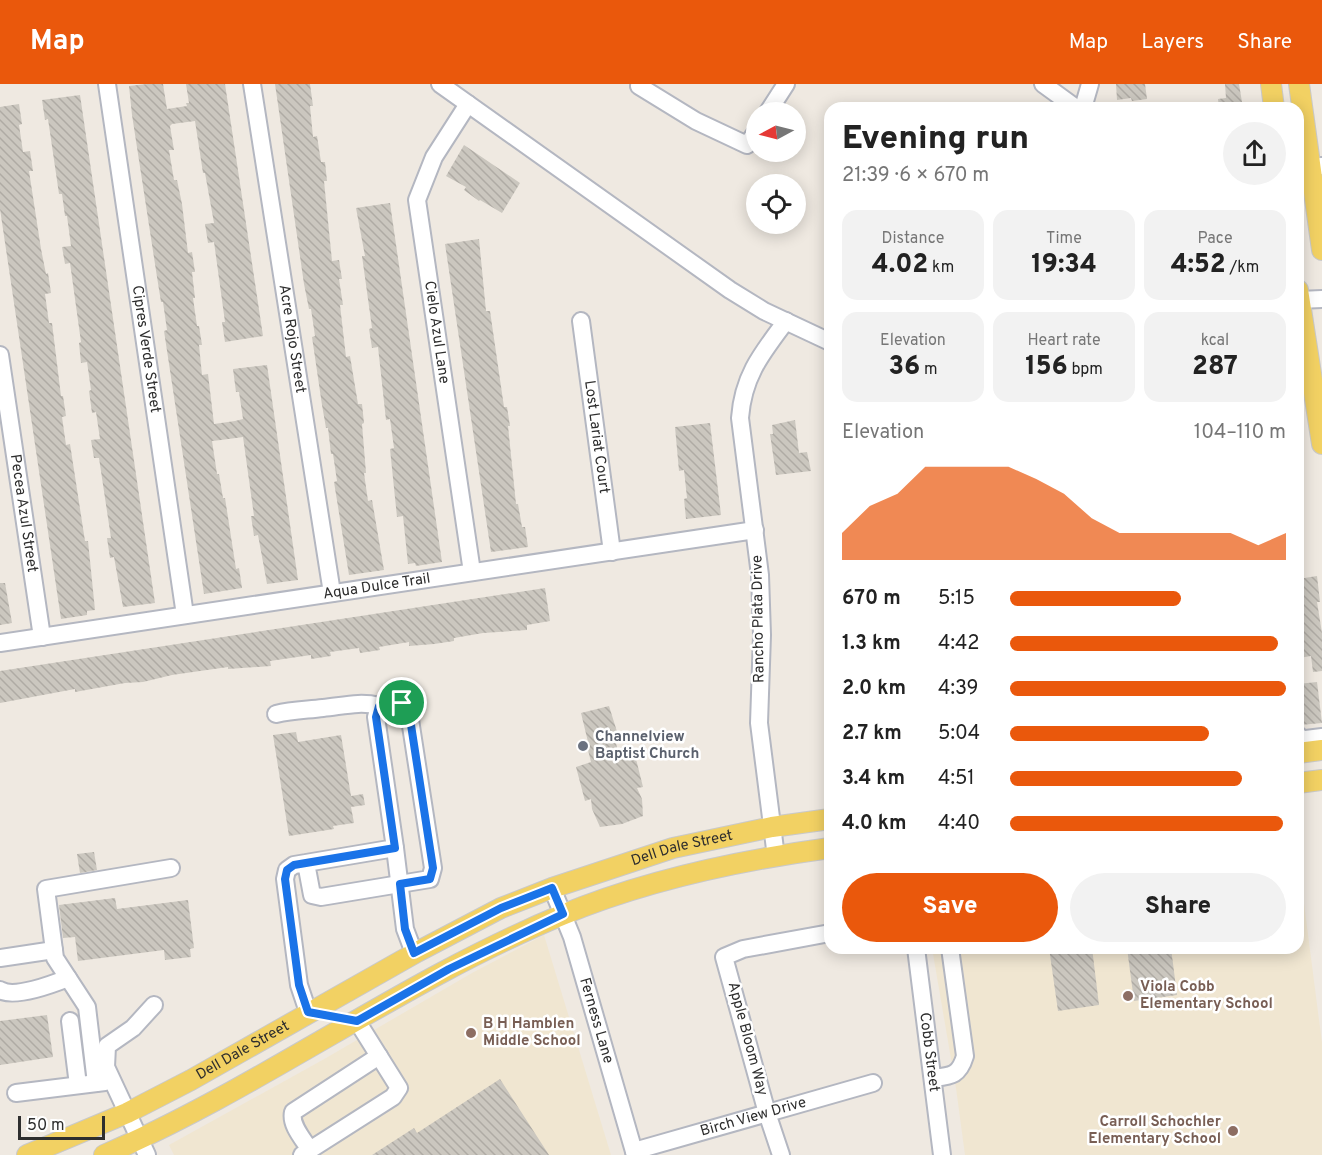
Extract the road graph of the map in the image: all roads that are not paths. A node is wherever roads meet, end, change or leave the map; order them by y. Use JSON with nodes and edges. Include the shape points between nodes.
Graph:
{"nodes":[{"id":1,"x":107,"y":84,"type":"edge"},
{"id":2,"x":252,"y":84,"type":"edge"},
{"id":3,"x":440,"y":84,"type":"edge"},
{"id":4,"x":640,"y":84,"type":"edge"},
{"id":5,"x":786,"y":84,"type":"edge"},
{"id":6,"x":1043,"y":84,"type":"edge"},
{"id":7,"x":1090,"y":84,"type":"edge"},
{"id":8,"x":1271,"y":84,"type":"edge"},
{"id":9,"x":1299,"y":84,"type":"edge"},
{"id":10,"x":774,"y":102,"type":"edge"},
{"id":11,"x":1068,"y":102,"type":"edge"},
{"id":12,"x":1085,"y":102,"type":"edge"},
{"id":13,"x":1273,"y":102,"type":"edge"},
{"id":14,"x":1301,"y":102,"type":"edge"},
{"id":15,"x":468,"y":104,"type":"junction"},
{"id":16,"x":1304,"y":122,"type":"edge"},
{"id":17,"x":746,"y":145,"type":"edge"},
{"id":18,"x":1310,"y":167,"type":"edge"},
{"id":19,"x":1322,"y":250,"type":"edge"},
{"id":20,"x":1304,"y":296,"type":"edge"},
{"id":21,"x":1322,"y":298,"type":"edge"},
{"id":22,"x":581,"y":321,"type":"dead end"},
{"id":23,"x":786,"y":321,"type":"junction"},
{"id":24,"x":1304,"y":332,"type":"edge"},
{"id":25,"x":824,"y":339,"type":"edge"},
{"id":26,"x":0,"y":355,"type":"edge"},
{"id":27,"x":1322,"y":444,"type":"edge"},
{"id":28,"x":755,"y":530,"type":"junction"},
{"id":29,"x":612,"y":552,"type":"junction"},
{"id":30,"x":472,"y":573,"type":"junction"},
{"id":31,"x":332,"y":594,"type":"junction"},
{"id":32,"x":185,"y":615,"type":"junction"},
{"id":33,"x":42,"y":637,"type":"junction"},
{"id":34,"x":0,"y":643,"type":"edge"},
{"id":35,"x":379,"y":706,"type":"junction"},
{"id":36,"x":276,"y":714,"type":"dead end"},
{"id":37,"x":1322,"y":737,"type":"edge"},
{"id":38,"x":1304,"y":739,"type":"edge"},
{"id":39,"x":1322,"y":750,"type":"edge"},
{"id":40,"x":1304,"y":752,"type":"edge"},
{"id":41,"x":1322,"y":780,"type":"edge"},
{"id":42,"x":1304,"y":782,"type":"edge"},
{"id":43,"x":824,"y":820,"type":"edge"},
{"id":44,"x":772,"y":826,"type":"junction"},
{"id":45,"x":395,"y":848,"type":"junction"},
{"id":46,"x":824,"y":849,"type":"edge"},
{"id":47,"x":776,"y":857,"type":"junction"},
{"id":48,"x":306,"y":863,"type":"junction"},
{"id":49,"x":171,"y":868,"type":"dead end"},
{"id":50,"x":400,"y":884,"type":"junction"},
{"id":51,"x":552,"y":888,"type":"junction"},
{"id":52,"x":563,"y":914,"type":"junction"},
{"id":53,"x":824,"y":934,"type":"edge"},
{"id":54,"x":54,"y":950,"type":"junction"},
{"id":55,"x":414,"y":953,"type":"junction"},
{"id":56,"x":917,"y":954,"type":"edge"},
{"id":57,"x":951,"y":954,"type":"edge"},
{"id":58,"x":0,"y":958,"type":"edge"},
{"id":59,"x":68,"y":978,"type":"junction"},
{"id":60,"x":0,"y":990,"type":"edge"},
{"id":61,"x":154,"y":1005,"type":"dead end"},
{"id":62,"x":308,"y":1012,"type":"junction"},
{"id":63,"x":70,"y":1021,"type":"dead end"},
{"id":64,"x":357,"y":1021,"type":"junction"},
{"id":65,"x":379,"y":1056,"type":"junction"},
{"id":66,"x":933,"y":1078,"type":"junction"},
{"id":67,"x":104,"y":1082,"type":"junction"},
{"id":68,"x":873,"y":1083,"type":"dead end"},
{"id":69,"x":78,"y":1085,"type":"junction"},
{"id":70,"x":16,"y":1093,"type":"dead end"},
{"id":71,"x":127,"y":1113,"type":"junction"},
{"id":72,"x":767,"y":1113,"type":"junction"},
{"id":73,"x":143,"y":1147,"type":"edge"},
{"id":74,"x":306,"y":1153,"type":"edge"},
{"id":75,"x":635,"y":1153,"type":"edge"},
{"id":76,"x":27,"y":1155,"type":"edge"},
{"id":77,"x":104,"y":1155,"type":"edge"},
{"id":78,"x":781,"y":1155,"type":"edge"},
{"id":79,"x":942,"y":1155,"type":"edge"}],
"edges":[{"from":1,"to":32,"type":"street","name":"Cipres Verde Street"},
{"from":2,"to":31,"type":"street","name":"Acre Rojo Street"},
{"from":3,"to":15,"type":"street"},
{"from":4,"to":17,"type":"street","via":[[696,121]]},
{"from":5,"to":10,"type":"street"},
{"from":6,"to":11,"type":"street"},
{"from":7,"to":12,"type":"street"},
{"from":8,"to":13,"type":"main road"},
{"from":9,"to":14,"type":"main road"},
{"from":15,"to":23,"type":"street","via":[[730,290]]},
{"from":15,"to":30,"type":"street","name":"Cielo Azul Lane","via":[[434,157],[417,200]]},
{"from":16,"to":18,"type":"main road"},
{"from":18,"to":19,"type":"main road"},
{"from":20,"to":21,"type":"street"},
{"from":22,"to":29,"type":"street","name":"Lost Lariat Court"},
{"from":23,"to":25,"type":"street"},
{"from":23,"to":28,"type":"street","name":"Rancho Plata Drive","via":[[756,362],[741,399],[740,418]]},
{"from":24,"to":27,"type":"main road"},
{"from":26,"to":33,"type":"street","name":"Pecea Azul Street"},
{"from":28,"to":29,"type":"street","name":"Aqua Dulce Trail"},
{"from":28,"to":44,"type":"street","name":"Rancho Plata Drive","via":[[762,635],[759,723]]},
{"from":29,"to":30,"type":"street","name":"Aqua Dulce Trail"},
{"from":30,"to":31,"type":"street","name":"Aqua Dulce Trail"},
{"from":31,"to":32,"type":"street","name":"Aqua Dulce Trail"},
{"from":32,"to":33,"type":"street","name":"Aqua Dulce Trail"},
{"from":33,"to":34,"type":"street","name":"Aqua Dulce Trail"},
{"from":35,"to":36,"type":"street","via":[[367,703]]},
{"from":35,"to":45,"type":"street","via":[[376,717]]},
{"from":35,"to":50,"type":"street","via":[[402,703],[409,712],[433,868],[430,879]]},
{"from":37,"to":38,"type":"street"},
{"from":39,"to":40,"type":"main road"},
{"from":41,"to":42,"type":"main road"},
{"from":43,"to":44,"type":"main road","name":"Dell Dale Street"},
{"from":44,"to":47,"type":"street","name":"Rancho Plata Drive"},
{"from":44,"to":51,"type":"main road","name":"Dell Dale Street","via":[[673,848]]},
{"from":45,"to":48,"type":"street"},
{"from":45,"to":50,"type":"street"},
{"from":46,"to":47,"type":"main road","name":"Dell Dale Street"},
{"from":47,"to":52,"type":"main road","name":"Dell Dale Street","via":[[672,879]]},
{"from":48,"to":50,"type":"street","via":[[312,895],[321,897]]},
{"from":48,"to":62,"type":"street","via":[[287,870],[285,879],[299,985]]},
{"from":49,"to":54,"type":"street","via":[[46,889]]},
{"from":50,"to":55,"type":"street","via":[[405,929]]},
{"from":51,"to":52,"type":"street","name":"Ferness Lane"},
{"from":51,"to":55,"type":"main road","name":"Dell Dale Street","via":[[501,908]]},
{"from":52,"to":64,"type":"main road","name":"Dell Dale Street","via":[[449,969]]},
{"from":52,"to":75,"type":"street","name":"Ferness Lane"},
{"from":53,"to":72,"type":"street","name":"Apple Bloom Way","via":[[743,949],[724,957]]},
{"from":54,"to":58,"type":"street"},
{"from":54,"to":59,"type":"street"},
{"from":55,"to":62,"type":"main road","name":"Dell Dale Street"},
{"from":56,"to":66,"type":"street","name":"Cobb Street"},
{"from":57,"to":66,"type":"street","via":[[965,1056],[955,1074]]},
{"from":59,"to":60,"type":"street","via":[[42,988],[9,993]]},
{"from":59,"to":67,"type":"street","via":[[87,1006]]},
{"from":61,"to":67,"type":"street","via":[[133,1028],[107,1046]]},
{"from":62,"to":64,"type":"main road"},
{"from":62,"to":71,"type":"main road","name":"Dell Dale Street"},
{"from":63,"to":69,"type":"street"},
{"from":64,"to":65,"type":"street"},
{"from":64,"to":73,"type":"main road","name":"Dell Dale Street"},
{"from":65,"to":74,"type":"street","via":[[293,1112]]},
{"from":65,"to":74,"type":"street","via":[[399,1088],[393,1097]]},
{"from":66,"to":79,"type":"street","name":"Cobb Street"},
{"from":67,"to":69,"type":"street"},
{"from":67,"to":71,"type":"street"},
{"from":68,"to":72,"type":"street","name":"Birch View Drive"},
{"from":69,"to":70,"type":"street"},
{"from":71,"to":73,"type":"street"},
{"from":71,"to":76,"type":"main road","name":"Dell Dale Street"},
{"from":72,"to":75,"type":"street","name":"Birch View Drive"},
{"from":72,"to":78,"type":"street","name":"Apple Bloom Way"},
{"from":73,"to":77,"type":"main road","name":"Dell Dale Street"}]}
